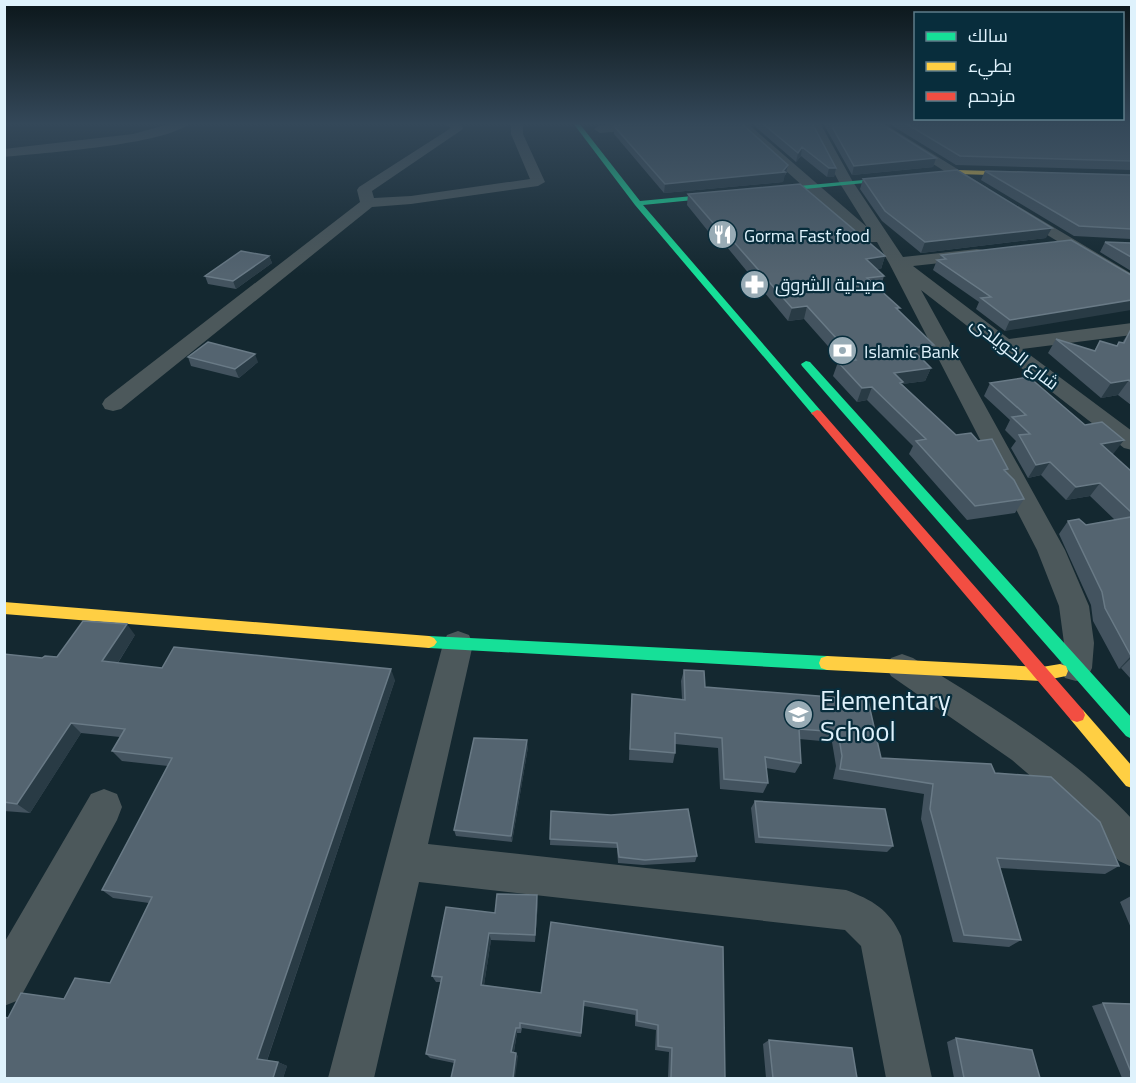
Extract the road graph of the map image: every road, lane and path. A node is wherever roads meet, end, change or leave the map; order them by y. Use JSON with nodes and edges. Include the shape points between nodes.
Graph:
{"nodes":[{"id":1,"x":389,"y":174,"type":"edge"},
{"id":2,"x":534,"y":174,"type":"edge"},
{"id":3,"x":615,"y":174,"type":"edge"},
{"id":4,"x":798,"y":174,"type":"edge"},
{"id":5,"x":841,"y":174,"type":"edge"},
{"id":6,"x":939,"y":174,"type":"edge"},
{"id":7,"x":958,"y":174,"type":"edge"},
{"id":8,"x":1019,"y":174,"type":"edge"},
{"id":9,"x":1038,"y":174,"type":"edge"},
{"id":10,"x":846,"y":182,"type":"junction"},
{"id":11,"x":647,"y":185,"type":"dead end"},
{"id":12,"x":813,"y":186,"type":"junction"},
{"id":13,"x":660,"y":201,"type":"junction"},
{"id":14,"x":368,"y":203,"type":"junction"},
{"id":15,"x":638,"y":203,"type":"junction"},
{"id":16,"x":676,"y":218,"type":"dead end"},
{"id":17,"x":1068,"y":243,"type":"junction"},
{"id":18,"x":1100,"y":244,"type":"edge"},
{"id":19,"x":1045,"y":246,"type":"edge"},
{"id":20,"x":989,"y":253,"type":"edge"},
{"id":21,"x":898,"y":263,"type":"junction"},
{"id":22,"x":1131,"y":282,"type":"edge"},
{"id":23,"x":1131,"y":329,"type":"edge"},
{"id":24,"x":1006,"y":345,"type":"junction"},
{"id":25,"x":794,"y":350,"type":"dead end"},
{"id":26,"x":113,"y":404,"type":"dead end"},
{"id":27,"x":1131,"y":443,"type":"edge"},
{"id":28,"x":6,"y":610,"type":"edge"},
{"id":29,"x":458,"y":644,"type":"junction"},
{"id":30,"x":902,"y":667,"type":"junction"},
{"id":31,"x":1076,"y":668,"type":"junction"},
{"id":32,"x":1042,"y":674,"type":"junction"},
{"id":33,"x":1131,"y":731,"type":"edge"},
{"id":34,"x":1131,"y":780,"type":"edge"},
{"id":35,"x":104,"y":807,"type":"dead end"},
{"id":36,"x":1131,"y":848,"type":"edge"},
{"id":37,"x":403,"y":861,"type":"junction"},
{"id":38,"x":4,"y":985,"type":"edge"},
{"id":39,"x":351,"y":1078,"type":"edge"},
{"id":40,"x":909,"y":1078,"type":"edge"}],
"edges":[{"from":1,"to":14,"type":"street","via":[[364,190]]},
{"from":2,"to":14,"type":"street","via":[[538,182]]},
{"from":3,"to":15,"type":"main road"},
{"from":4,"to":12,"type":"street"},
{"from":5,"to":10,"type":"street"},
{"from":6,"to":10,"type":"main road"},
{"from":7,"to":17,"type":"street"},
{"from":8,"to":9,"type":"main road"},
{"from":10,"to":12,"type":"main road"},
{"from":10,"to":21,"type":"street"},
{"from":11,"to":13,"type":"main road"},
{"from":12,"to":13,"type":"main road"},
{"from":12,"to":21,"type":"street"},
{"from":13,"to":15,"type":"main road"},
{"from":13,"to":16,"type":"main road"},
{"from":14,"to":26,"type":"street"},
{"from":15,"to":32,"type":"main road"},
{"from":17,"to":18,"type":"street"},
{"from":17,"to":19,"type":"street"},
{"from":17,"to":22,"type":"street"},
{"from":20,"to":21,"type":"street"},
{"from":21,"to":24,"type":"street","name":"شارع الخويلدى"},
{"from":21,"to":31,"type":"street","via":[[1051,550],[1074,606],[1079,643]]},
{"from":23,"to":24,"type":"street"},
{"from":24,"to":27,"type":"street","name":"شارع الخويلدى"},
{"from":25,"to":31,"type":"main road"},
{"from":28,"to":29,"type":"main road"},
{"from":29,"to":30,"type":"main road"},
{"from":29,"to":37,"type":"street"},
{"from":30,"to":32,"type":"main road"},
{"from":30,"to":36,"type":"street","via":[[1043,764],[1078,792]]},
{"from":31,"to":32,"type":"main road"},
{"from":31,"to":33,"type":"main road"},
{"from":32,"to":34,"type":"main road"},
{"from":35,"to":38,"type":"street"},
{"from":37,"to":39,"type":"street"},
{"from":37,"to":40,"type":"street","via":[[846,910],[859,915],[880,936]]}]}
